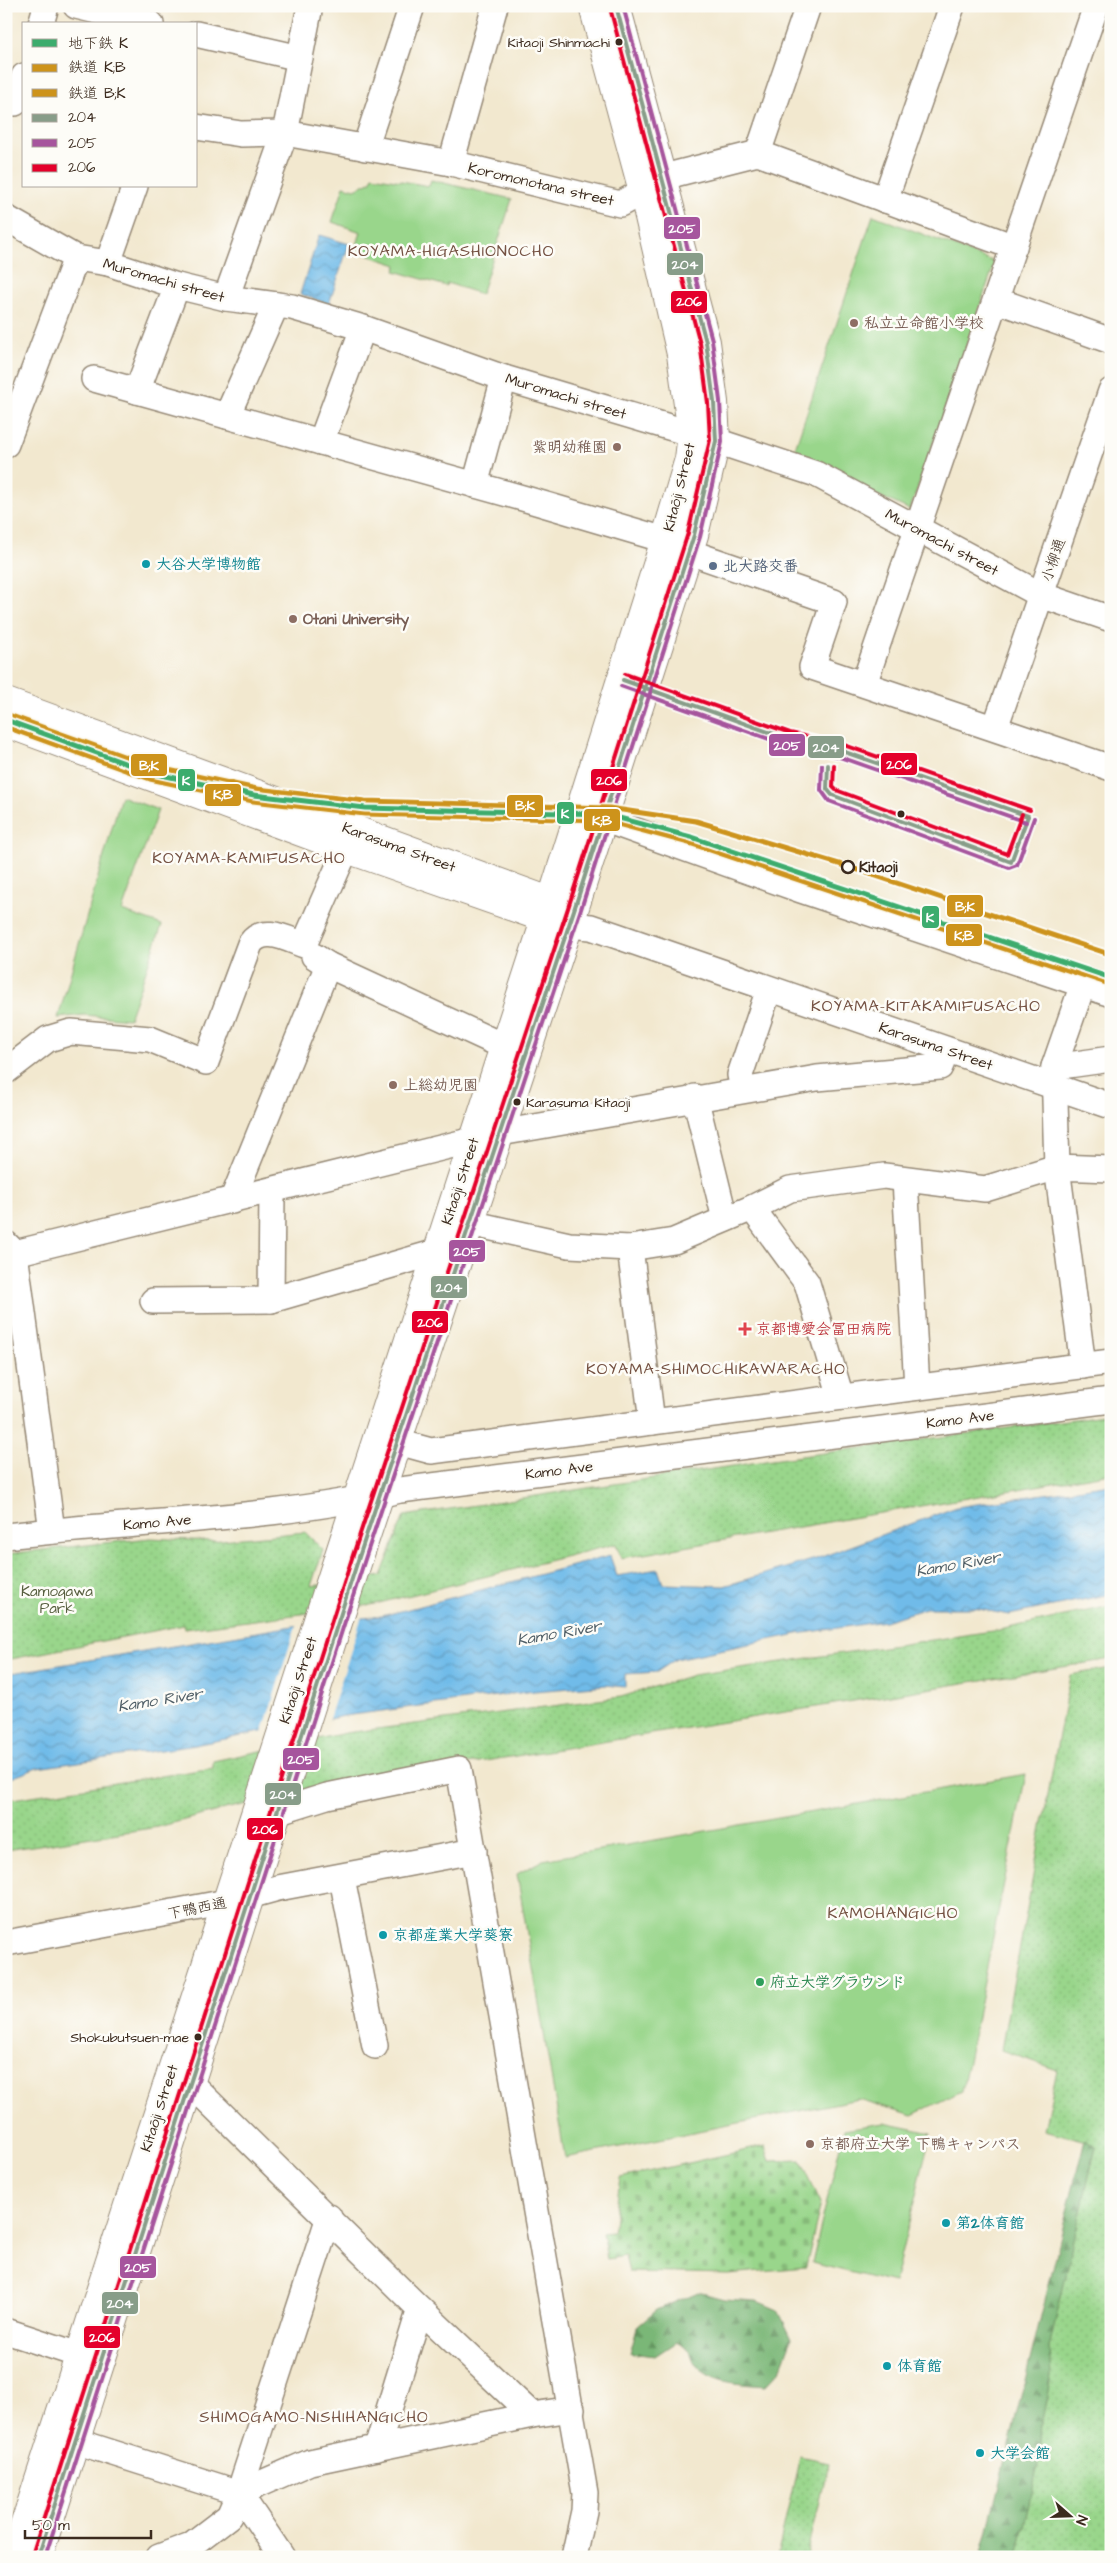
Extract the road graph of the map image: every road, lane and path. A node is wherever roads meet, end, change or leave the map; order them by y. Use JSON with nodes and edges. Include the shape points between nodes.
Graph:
{"nodes":[{"id":1,"x":46,"y":6,"type":"edge"},
{"id":2,"x":76,"y":6,"type":"edge"},
{"id":3,"x":310,"y":6,"type":"edge"},
{"id":4,"x":412,"y":6,"type":"edge"},
{"id":5,"x":495,"y":6,"type":"edge"},
{"id":6,"x":593,"y":6,"type":"edge"},
{"id":7,"x":616,"y":6,"type":"edge"},
{"id":8,"x":808,"y":6,"type":"edge"},
{"id":9,"x":952,"y":6,"type":"edge"},
{"id":10,"x":1096,"y":6,"type":"edge"},
{"id":11,"x":42,"y":22,"type":"edge"},
{"id":12,"x":140,"y":22,"type":"edge"},
{"id":13,"x":198,"y":34,"type":"edge"},
{"id":14,"x":300,"y":58,"type":"junction"},
{"id":15,"x":22,"y":82,"type":"edge"},
{"id":16,"x":15,"y":103,"type":"edge"},
{"id":17,"x":198,"y":127,"type":"edge"},
{"id":18,"x":285,"y":133,"type":"junction"},
{"id":19,"x":366,"y":148,"type":"junction"},
{"id":20,"x":758,"y":153,"type":"junction"},
{"id":21,"x":451,"y":163,"type":"junction"},
{"id":22,"x":653,"y":186,"type":"junction"},
{"id":23,"x":134,"y":188,"type":"edge"},
{"id":24,"x":886,"y":200,"type":"junction"},
{"id":25,"x":6,"y":218,"type":"edge"},
{"id":26,"x":1014,"y":247,"type":"junction"},
{"id":27,"x":76,"y":258,"type":"junction"},
{"id":28,"x":108,"y":262,"type":"junction"},
{"id":29,"x":177,"y":286,"type":"junction"},
{"id":30,"x":226,"y":298,"type":"junction"},
{"id":31,"x":996,"y":300,"type":"junction"},
{"id":32,"x":276,"y":305,"type":"junction"},
{"id":33,"x":363,"y":328,"type":"junction"},
{"id":34,"x":1111,"y":341,"type":"edge"},
{"id":35,"x":504,"y":378,"type":"junction"},
{"id":36,"x":94,"y":379,"type":"dead end"},
{"id":37,"x":137,"y":391,"type":"junction"},
{"id":38,"x":1111,"y":391,"type":"edge"},
{"id":39,"x":227,"y":416,"type":"junction"},
{"id":40,"x":704,"y":438,"type":"junction"},
{"id":41,"x":321,"y":442,"type":"junction"},
{"id":42,"x":6,"y":444,"type":"edge"},
{"id":43,"x":475,"y":484,"type":"junction"},
{"id":44,"x":918,"y":529,"type":"junction"},
{"id":45,"x":677,"y":546,"type":"junction"},
{"id":46,"x":1041,"y":595,"type":"junction"},
{"id":47,"x":1111,"y":619,"type":"edge"},
{"id":48,"x":864,"y":684,"type":"junction"},
{"id":49,"x":6,"y":702,"type":"edge"},
{"id":50,"x":6,"y":723,"type":"edge"},
{"id":51,"x":995,"y":728,"type":"junction"},
{"id":52,"x":1111,"y":768,"type":"edge"},
{"id":53,"x":603,"y":819,"type":"junction"},
{"id":54,"x":350,"y":840,"type":"junction"},
{"id":55,"x":566,"y":916,"type":"junction"},
{"id":56,"x":304,"y":944,"type":"junction"},
{"id":57,"x":328,"y":965,"type":"junction"},
{"id":58,"x":1083,"y":984,"type":"junction"},
{"id":59,"x":769,"y":989,"type":"junction"},
{"id":60,"x":1111,"y":994,"type":"edge"},
{"id":61,"x":503,"y":1046,"type":"junction"},
{"id":62,"x":947,"y":1050,"type":"junction"},
{"id":63,"x":1111,"y":1059,"type":"edge"},
{"id":64,"x":6,"y":1071,"type":"edge"},
{"id":65,"x":1054,"y":1077,"type":"junction"},
{"id":66,"x":743,"y":1089,"type":"junction"},
{"id":67,"x":695,"y":1097,"type":"junction"},
{"id":68,"x":1111,"y":1106,"type":"edge"},
{"id":69,"x":500,"y":1133,"type":"junction"},
{"id":70,"x":473,"y":1140,"type":"junction"},
{"id":71,"x":1056,"y":1167,"type":"junction"},
{"id":72,"x":1111,"y":1169,"type":"edge"},
{"id":73,"x":905,"y":1180,"type":"junction"},
{"id":74,"x":272,"y":1191,"type":"junction"},
{"id":75,"x":232,"y":1201,"type":"junction"},
{"id":76,"x":752,"y":1208,"type":"junction"},
{"id":77,"x":725,"y":1219,"type":"junction"},
{"id":78,"x":470,"y":1223,"type":"junction"},
{"id":79,"x":630,"y":1248,"type":"junction"},
{"id":80,"x":11,"y":1249,"type":"edge"},
{"id":81,"x":437,"y":1252,"type":"junction"},
{"id":82,"x":271,"y":1300,"type":"junction"},
{"id":83,"x":153,"y":1301,"type":"dead end"},
{"id":84,"x":1111,"y":1362,"type":"edge"},
{"id":85,"x":1083,"y":1366,"type":"junction"},
{"id":86,"x":917,"y":1387,"type":"junction"},
{"id":87,"x":841,"y":1397,"type":"junction"},
{"id":88,"x":1111,"y":1400,"type":"edge"},
{"id":89,"x":652,"y":1422,"type":"junction"},
{"id":90,"x":398,"y":1442,"type":"junction"},
{"id":91,"x":368,"y":1497,"type":"junction"},
{"id":92,"x":52,"y":1531,"type":"junction"},
{"id":93,"x":6,"y":1536,"type":"edge"},
{"id":94,"x":273,"y":1806,"type":"junction"},
{"id":95,"x":474,"y":1851,"type":"junction"},
{"id":96,"x":342,"y":1878,"type":"junction"},
{"id":97,"x":239,"y":1899,"type":"junction"},
{"id":98,"x":6,"y":1943,"type":"edge"},
{"id":99,"x":375,"y":2046,"type":"dead end"},
{"id":100,"x":191,"y":2084,"type":"junction"},
{"id":101,"x":329,"y":2217,"type":"junction"},
{"id":102,"x":420,"y":2309,"type":"junction"},
{"id":103,"x":6,"y":2332,"type":"edge"},
{"id":104,"x":79,"y":2355,"type":"junction"},
{"id":105,"x":572,"y":2409,"type":"junction"},
{"id":106,"x":532,"y":2415,"type":"junction"},
{"id":107,"x":75,"y":2441,"type":"junction"},
{"id":108,"x":377,"y":2448,"type":"junction"},
{"id":109,"x":239,"y":2493,"type":"junction"},
{"id":110,"x":19,"y":2545,"type":"edge"},
{"id":111,"x":159,"y":2557,"type":"edge"},
{"id":112,"x":282,"y":2557,"type":"edge"},
{"id":113,"x":574,"y":2557,"type":"edge"}],
"edges":[{"from":1,"to":11,"type":"street"},
{"from":2,"to":12,"type":"street"},
{"from":3,"to":14,"type":"street"},
{"from":4,"to":19,"type":"street"},
{"from":5,"to":21,"type":"street"},
{"from":6,"to":22,"type":"main road","name":"Kitaōji Street"},
{"from":7,"to":22,"type":"main road","name":"Kitaōji Street"},
{"from":8,"to":20,"type":"street"},
{"from":9,"to":24,"type":"street"},
{"from":10,"to":26,"type":"street"},
{"from":13,"to":14,"type":"street"},
{"from":14,"to":18,"type":"street"},
{"from":15,"to":16,"type":"street"},
{"from":17,"to":18,"type":"street","name":"Koromonotana street","via":[[241,134]]},
{"from":18,"to":19,"type":"street","name":"Koromonotana street"},
{"from":18,"to":30,"type":"street"},
{"from":19,"to":21,"type":"street","name":"Koromonotana street"},
{"from":20,"to":22,"type":"street","name":"Koromonotana street","via":[[675,174]]},
{"from":20,"to":24,"type":"street"},
{"from":21,"to":22,"type":"street","name":"Koromonotana street","via":[[620,204]]},
{"from":22,"to":40,"type":"main road","name":"Kitaōji Street","via":[[681,354]]},
{"from":23,"to":28,"type":"street"},
{"from":24,"to":26,"type":"street"},
{"from":25,"to":27,"type":"street","name":"Muromachi street"},
{"from":26,"to":31,"type":"street"},
{"from":27,"to":28,"type":"street","name":"Muromachi street"},
{"from":27,"to":42,"type":"street"},
{"from":28,"to":29,"type":"street","name":"Muromachi street"},
{"from":29,"to":30,"type":"street","name":"Muromachi street"},
{"from":29,"to":37,"type":"street"},
{"from":30,"to":32,"type":"street","name":"Muromachi street"},
{"from":31,"to":34,"type":"street"},
{"from":31,"to":44,"type":"street"},
{"from":32,"to":33,"type":"street","name":"Muromachi street"},
{"from":32,"to":39,"type":"street"},
{"from":33,"to":35,"type":"street","name":"Muromachi street"},
{"from":33,"to":41,"type":"street"},
{"from":35,"to":40,"type":"street","name":"Muromachi street"},
{"from":35,"to":43,"type":"street"},
{"from":36,"to":37,"type":"street"},
{"from":37,"to":39,"type":"street"},
{"from":38,"to":46,"type":"street","name":"小柳通"},
{"from":39,"to":41,"type":"street"},
{"from":40,"to":44,"type":"street","name":"Muromachi street","via":[[816,474]]},
{"from":40,"to":45,"type":"main road","name":"Kitaōji Street","via":[[689,459]]},
{"from":41,"to":43,"type":"street"},
{"from":43,"to":45,"type":"street"},
{"from":44,"to":46,"type":"street","name":"Muromachi street"},
{"from":44,"to":48,"type":"street"},
{"from":45,"to":48,"type":"street","via":[[834,602],[812,667]]},
{"from":45,"to":53,"type":"main road","name":"Kitaōji Street","via":[[633,732]]},
{"from":45,"to":55,"type":"main road","name":"Kitaōji Street"},
{"from":46,"to":47,"type":"street","name":"Muromachi street"},
{"from":46,"to":51,"type":"street","name":"小柳通"},
{"from":48,"to":51,"type":"street"},
{"from":49,"to":54,"type":"main road","name":"Karasuma Street"},
{"from":50,"to":54,"type":"main road","name":"Karasuma Street"},
{"from":51,"to":52,"type":"street"},
{"from":53,"to":55,"type":"main road","name":"Kitaōji Street"},
{"from":53,"to":58,"type":"street","via":[[801,890]]},
{"from":54,"to":55,"type":"main road","name":"Karasuma Street"},
{"from":54,"to":56,"type":"street"},
{"from":55,"to":59,"type":"street","name":"Karasuma Street"},
{"from":55,"to":61,"type":"main road","name":"Kitaōji Street"},
{"from":55,"to":69,"type":"main road","name":"Kitaōji Street"},
{"from":56,"to":57,"type":"street","via":[[317,960]]},
{"from":56,"to":64,"type":"street","via":[[268,933],[252,941],[206,1062],[150,1039],[71,1032],[48,1040]]},
{"from":57,"to":61,"type":"street"},
{"from":57,"to":75,"type":"street"},
{"from":58,"to":60,"type":"street"},
{"from":58,"to":65,"type":"street"},
{"from":59,"to":62,"type":"street","name":"Karasuma Street"},
{"from":59,"to":66,"type":"street","via":[[740,1074]]},
{"from":61,"to":70,"type":"main road","name":"Kitaōji Street"},
{"from":62,"to":65,"type":"street","name":"Karasuma Street"},
{"from":62,"to":66,"type":"street","via":[[940,1067],[817,1078]]},
{"from":63,"to":65,"type":"street"},
{"from":65,"to":68,"type":"street","name":"Karasuma Street"},
{"from":65,"to":71,"type":"street"},
{"from":66,"to":67,"type":"street"},
{"from":67,"to":69,"type":"street"},
{"from":67,"to":77,"type":"street"},
{"from":69,"to":78,"type":"main road","name":"Kitaōji Street"},
{"from":70,"to":74,"type":"street"},
{"from":70,"to":81,"type":"main road","name":"Kitaōji Street"},
{"from":71,"to":72,"type":"street"},
{"from":71,"to":73,"type":"street","via":[[985,1189]]},
{"from":71,"to":85,"type":"street"},
{"from":73,"to":76,"type":"street","via":[[884,1176],[790,1189]]},
{"from":73,"to":86,"type":"street"},
{"from":74,"to":75,"type":"street"},
{"from":74,"to":82,"type":"street"},
{"from":75,"to":80,"type":"street"},
{"from":76,"to":77,"type":"street"},
{"from":76,"to":87,"type":"street","via":[[807,1284]]},
{"from":77,"to":79,"type":"street","via":[[674,1241]]},
{"from":78,"to":79,"type":"street","via":[[569,1244]]},
{"from":78,"to":90,"type":"main road","name":"Kitaōji Street"},
{"from":79,"to":89,"type":"street"},
{"from":80,"to":92,"type":"street"},
{"from":81,"to":82,"type":"street"},
{"from":81,"to":91,"type":"main road","name":"Kitaōji Street"},
{"from":82,"to":83,"type":"street"},
{"from":84,"to":85,"type":"street"},
{"from":85,"to":86,"type":"street"},
{"from":86,"to":87,"type":"street"},
{"from":87,"to":89,"type":"street"},
{"from":88,"to":91,"type":"street","name":"Kamo Ave","via":[[400,1490]]},
{"from":89,"to":90,"type":"street","via":[[430,1451]]},
{"from":90,"to":91,"type":"main road","name":"Kitaōji Street"},
{"from":91,"to":92,"type":"street","name":"Kamo Ave","via":[[243,1514]]},
{"from":91,"to":94,"type":"main road","name":"Kitaōji Street"},
{"from":92,"to":93,"type":"street","name":"Kamo Ave"},
{"from":94,"to":95,"type":"street","via":[[459,1769]]},
{"from":94,"to":97,"type":"main road","name":"Kitaōji Street"},
{"from":95,"to":96,"type":"street","name":"下鴨西通"},
{"from":95,"to":105,"type":"street"},
{"from":96,"to":97,"type":"street","name":"下鴨西通","via":[[278,1888]]},
{"from":96,"to":99,"type":"street"},
{"from":97,"to":98,"type":"street","name":"下鴨西通"},
{"from":97,"to":100,"type":"main road","name":"Kitaōji Street"},
{"from":97,"to":104,"type":"main road","name":"Kitaōji Street"},
{"from":100,"to":101,"type":"street"},
{"from":100,"to":107,"type":"main road","name":"Kitaōji Street"},
{"from":101,"to":102,"type":"street"},
{"from":101,"to":109,"type":"street"},
{"from":102,"to":106,"type":"street"},
{"from":102,"to":108,"type":"street"},
{"from":103,"to":104,"type":"street"},
{"from":104,"to":110,"type":"main road","name":"Kitaōji Street"},
{"from":105,"to":106,"type":"street"},
{"from":105,"to":113,"type":"street","via":[[585,2493]]},
{"from":106,"to":108,"type":"street"},
{"from":107,"to":109,"type":"street"},
{"from":107,"to":110,"type":"main road","name":"Kitaōji Street"},
{"from":108,"to":109,"type":"street","via":[[310,2462]]},
{"from":109,"to":111,"type":"street","via":[[229,2516],[191,2545]]},
{"from":109,"to":112,"type":"street"}]}
